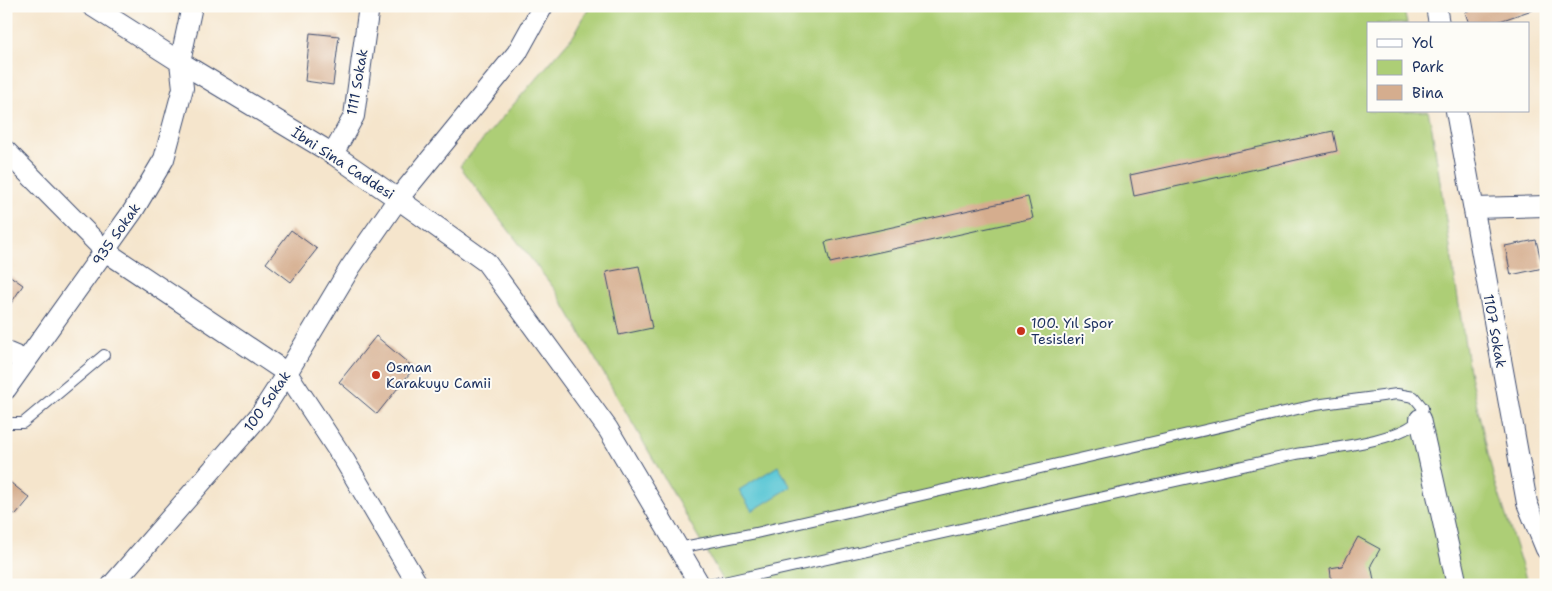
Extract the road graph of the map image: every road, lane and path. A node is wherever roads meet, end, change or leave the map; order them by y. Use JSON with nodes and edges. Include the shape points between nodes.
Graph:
{"nodes":[{"id":1,"x":92,"y":6,"type":"edge"},
{"id":2,"x":192,"y":6,"type":"edge"},
{"id":3,"x":369,"y":6,"type":"edge"},
{"id":4,"x":543,"y":6,"type":"edge"},
{"id":5,"x":1436,"y":6,"type":"edge"},
{"id":6,"x":1439,"y":22,"type":"edge"},
{"id":7,"x":180,"y":62,"type":"junction"},
{"id":8,"x":1456,"y":112,"type":"edge"},
{"id":9,"x":6,"y":151,"type":"edge"},
{"id":10,"x":333,"y":154,"type":"junction"},
{"id":11,"x":398,"y":199,"type":"junction"},
{"id":12,"x":1546,"y":206,"type":"edge"},
{"id":13,"x":1474,"y":208,"type":"junction"},
{"id":14,"x":105,"y":251,"type":"junction"},
{"id":15,"x":6,"y":352,"type":"edge"},
{"id":16,"x":104,"y":356,"type":"dead end"},
{"id":17,"x":26,"y":360,"type":"junction"},
{"id":18,"x":287,"y":373,"type":"junction"},
{"id":19,"x":6,"y":389,"type":"edge"},
{"id":20,"x":1420,"y":419,"type":"junction"},
{"id":21,"x":6,"y":423,"type":"edge"},
{"id":22,"x":678,"y":548,"type":"junction"},
{"id":23,"x":1546,"y":549,"type":"edge"},
{"id":24,"x":124,"y":580,"type":"edge"},
{"id":25,"x":418,"y":585,"type":"edge"},
{"id":26,"x":700,"y":585,"type":"edge"},
{"id":27,"x":1457,"y":585,"type":"edge"}],
"edges":[{"from":1,"to":7,"type":"street","name":"İbni Sina Caddesi"},
{"from":2,"to":7,"type":"street"},
{"from":3,"to":10,"type":"street","name":"1111 Sokak","via":[[354,116]]},
{"from":4,"to":11,"type":"street","name":"İbni Sina Caddesi","via":[[517,52]]},
{"from":5,"to":6,"type":"street"},
{"from":7,"to":10,"type":"street","name":"İbni Sina Caddesi"},
{"from":7,"to":14,"type":"street","name":"935 Sokak","via":[[183,88],[164,159]]},
{"from":8,"to":13,"type":"street","name":"1107 Sokak"},
{"from":9,"to":14,"type":"street"},
{"from":10,"to":11,"type":"street","name":"İbni Sina Caddesi"},
{"from":11,"to":18,"type":"street","name":"100 Sokak","via":[[350,268]]},
{"from":11,"to":22,"type":"street","via":[[486,262],[608,429]]},
{"from":12,"to":13,"type":"street"},
{"from":13,"to":23,"type":"street","name":"1107 Sokak","via":[[1527,503]]},
{"from":14,"to":17,"type":"street","name":"935 Sokak"},
{"from":14,"to":18,"type":"street"},
{"from":15,"to":17,"type":"street"},
{"from":16,"to":21,"type":"lane","via":[[23,423]]},
{"from":17,"to":19,"type":"street","name":"935 Sokak"},
{"from":18,"to":24,"type":"street","name":"100 Sokak","via":[[260,415]]},
{"from":18,"to":25,"type":"street","via":[[345,461]]},
{"from":20,"to":22,"type":"lane","via":[[1423,408],[1414,397],[1397,394],[1315,405]]},
{"from":20,"to":26,"type":"lane","via":[[1404,431],[1384,439],[1296,454]]},
{"from":20,"to":27,"type":"street"},
{"from":22,"to":26,"type":"street"}]}
